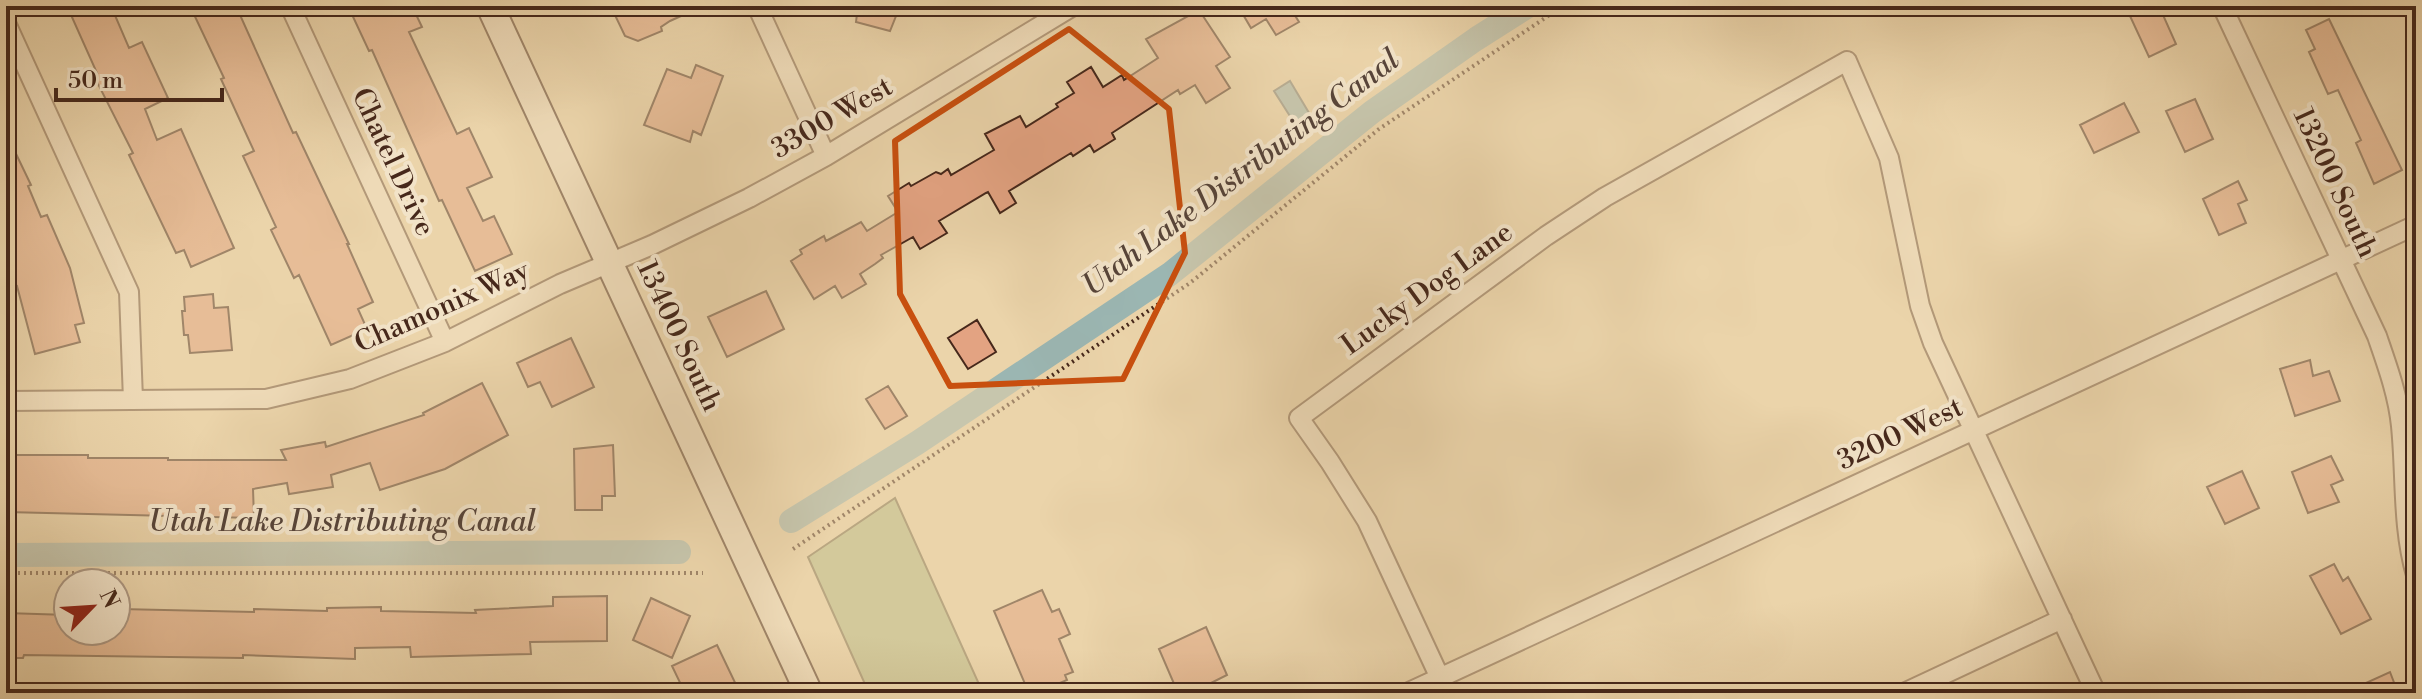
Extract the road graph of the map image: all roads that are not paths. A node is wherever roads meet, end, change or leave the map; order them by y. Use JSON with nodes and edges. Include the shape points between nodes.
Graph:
{"nodes":[{"id":1,"x":290,"y":6,"type":"edge"},
{"id":2,"x":490,"y":6,"type":"edge"},
{"id":3,"x":757,"y":6,"type":"edge"},
{"id":4,"x":1073,"y":6,"type":"edge"},
{"id":5,"x":2222,"y":6,"type":"edge"},
{"id":6,"x":6,"y":23,"type":"edge"},
{"id":7,"x":826,"y":156,"type":"junction"},
{"id":8,"x":2416,"y":225,"type":"edge"},
{"id":9,"x":2340,"y":260,"type":"junction"},
{"id":10,"x":609,"y":261,"type":"junction"},
{"id":11,"x":445,"y":342,"type":"junction"},
{"id":12,"x":133,"y":400,"type":"junction"},
{"id":13,"x":6,"y":401,"type":"edge"},
{"id":14,"x":1975,"y":431,"type":"junction"},
{"id":15,"x":2410,"y":471,"type":"edge"},
{"id":16,"x":2416,"y":575,"type":"edge"},
{"id":17,"x":2062,"y":619,"type":"junction"},
{"id":18,"x":1440,"y":678,"type":"junction"},
{"id":19,"x":809,"y":693,"type":"edge"},
{"id":20,"x":1407,"y":693,"type":"edge"},
{"id":21,"x":1904,"y":693,"type":"edge"},
{"id":22,"x":2096,"y":693,"type":"edge"}],
"edges":[{"from":1,"to":11,"type":"street","name":"Chatel Drive"},
{"from":2,"to":10,"type":"main road","name":"13400 South"},
{"from":3,"to":7,"type":"street"},
{"from":4,"to":7,"type":"street","name":"3300 West"},
{"from":5,"to":9,"type":"street","name":"13200 South"},
{"from":6,"to":12,"type":"street","via":[[129,292]]},
{"from":7,"to":10,"type":"street","name":"3300 West","via":[[709,218]]},
{"from":8,"to":9,"type":"street","name":"3200 West"},
{"from":9,"to":14,"type":"street","name":"3200 West"},
{"from":9,"to":15,"type":"street","name":"13200 South","via":[[2391,376]]},
{"from":10,"to":11,"type":"street","name":"Chamonix Way"},
{"from":10,"to":19,"type":"main road","name":"13400 South"},
{"from":11,"to":12,"type":"street","name":"Chamonix Way","via":[[350,379],[266,399]]},
{"from":12,"to":13,"type":"street","name":"Chamonix Way"},
{"from":14,"to":17,"type":"street"},
{"from":14,"to":18,"type":"street","name":"3200 West"},
{"from":14,"to":18,"type":"street","name":"Lucky Dog Lane","via":[[1920,306],[1889,158],[1847,61],[1558,228],[1299,418],[1367,521]]},
{"from":15,"to":16,"type":"street","name":"13200 South","via":[[2406,519]]},
{"from":17,"to":21,"type":"street"},
{"from":17,"to":22,"type":"street"},
{"from":18,"to":20,"type":"street","name":"3200 West"}]}
